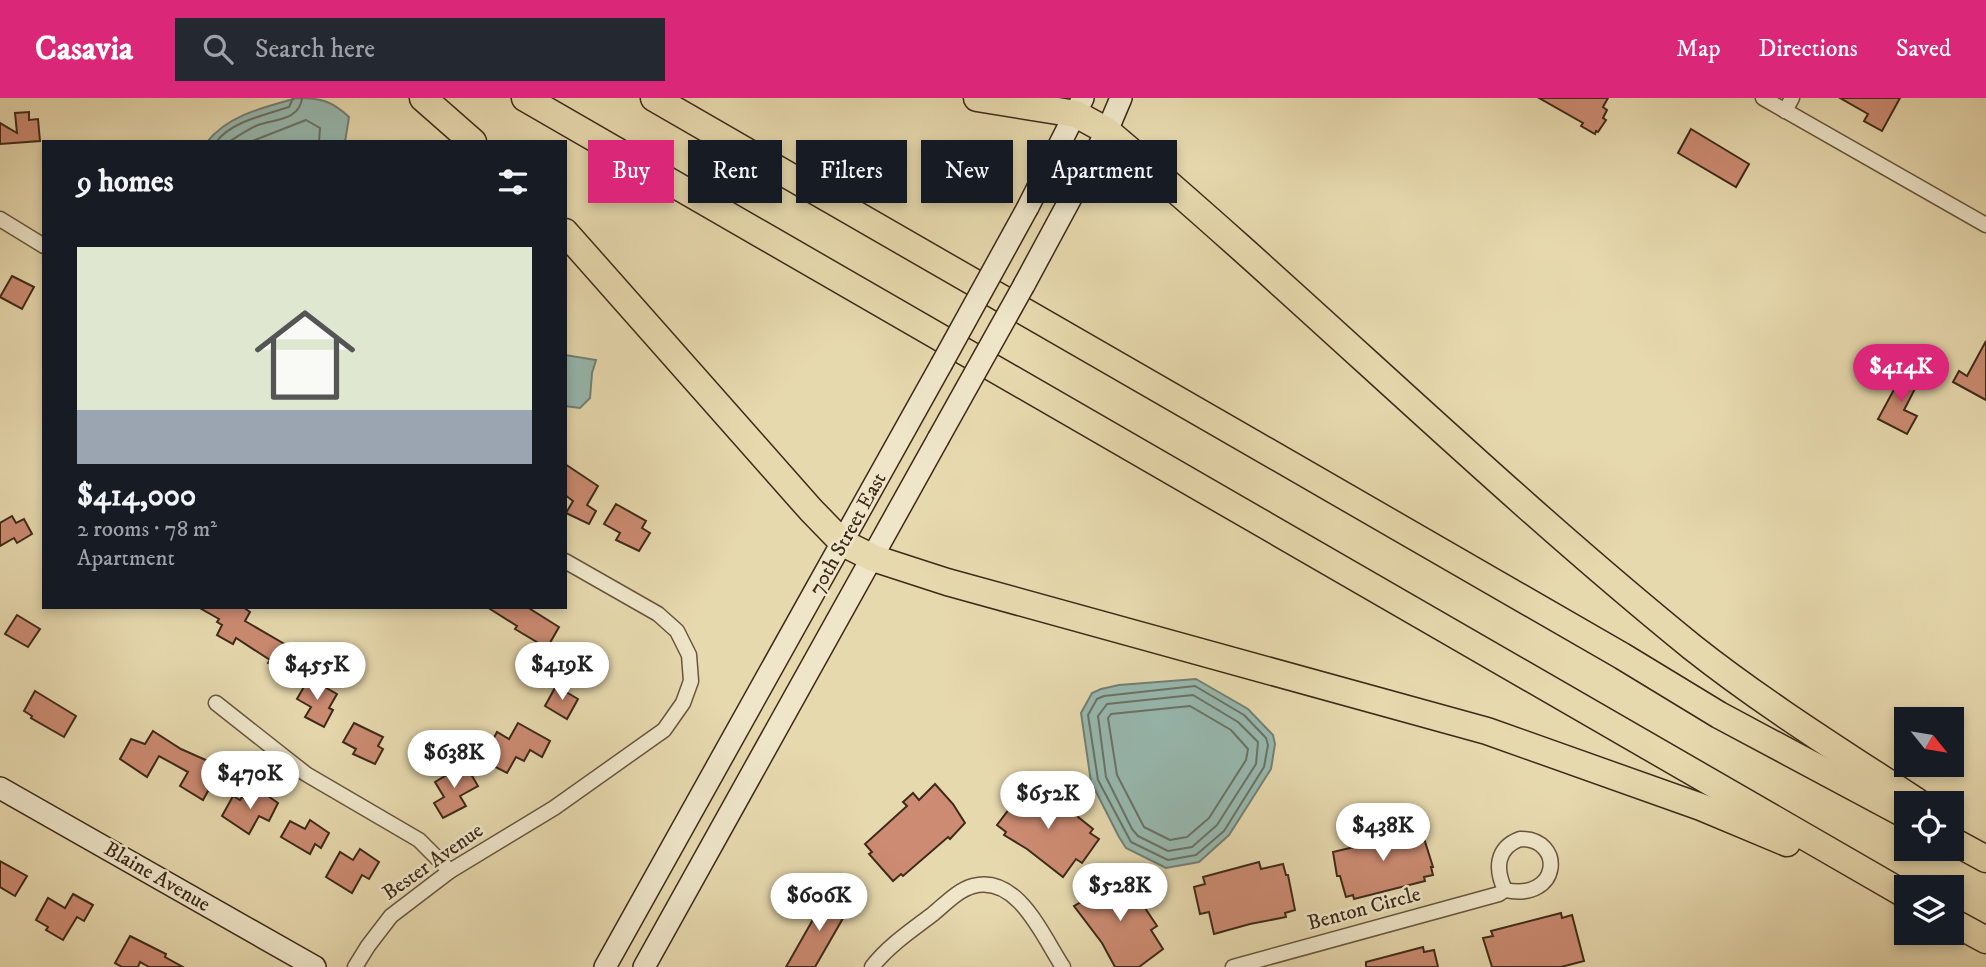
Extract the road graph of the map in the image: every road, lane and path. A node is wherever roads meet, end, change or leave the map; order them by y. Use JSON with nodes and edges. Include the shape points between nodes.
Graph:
{"nodes":[{"id":1,"x":422,"y":98,"type":"edge"},
{"id":2,"x":525,"y":98,"type":"edge"},
{"id":3,"x":654,"y":98,"type":"edge"},
{"id":4,"x":977,"y":98,"type":"edge"},
{"id":5,"x":1121,"y":98,"type":"edge"},
{"id":6,"x":1763,"y":98,"type":"edge"},
{"id":7,"x":1788,"y":105,"type":"edge"},
{"id":8,"x":1080,"y":106,"type":"edge"},
{"id":9,"x":1107,"y":131,"type":"junction"},
{"id":10,"x":471,"y":140,"type":"edge"},
{"id":11,"x":0,"y":219,"type":"edge"},
{"id":12,"x":1986,"y":225,"type":"edge"},
{"id":13,"x":567,"y":234,"type":"edge"},
{"id":14,"x":42,"y":245,"type":"edge"},
{"id":15,"x":843,"y":543,"type":"junction"},
{"id":16,"x":873,"y":558,"type":"junction"},
{"id":17,"x":567,"y":562,"type":"edge"},
{"id":18,"x":216,"y":704,"type":"dead end"},
{"id":19,"x":0,"y":788,"type":"edge"},
{"id":20,"x":1901,"y":791,"type":"edge"},
{"id":21,"x":1894,"y":809,"type":"edge"},
{"id":22,"x":450,"y":871,"type":"junction"},
{"id":23,"x":1894,"y":889,"type":"edge"},
{"id":24,"x":1505,"y":890,"type":"dead end"},
{"id":25,"x":1964,"y":928,"type":"edge"},
{"id":26,"x":1986,"y":940,"type":"edge"},
{"id":27,"x":315,"y":967,"type":"edge"},
{"id":28,"x":355,"y":967,"type":"edge"},
{"id":29,"x":605,"y":967,"type":"edge"},
{"id":30,"x":644,"y":967,"type":"edge"},
{"id":31,"x":872,"y":967,"type":"edge"},
{"id":32,"x":1063,"y":967,"type":"edge"},
{"id":33,"x":1233,"y":967,"type":"edge"}],
"edges":[{"from":1,"to":10,"type":"highway"},
{"from":2,"to":23,"type":"highway"},
{"from":3,"to":21,"type":"highway","via":[[1719,715]]},
{"from":4,"to":8,"type":"highway"},
{"from":5,"to":9,"type":"main road","name":"70th Street East"},
{"from":6,"to":7,"type":"street"},
{"from":7,"to":12,"type":"street"},
{"from":8,"to":9,"type":"highway"},
{"from":8,"to":15,"type":"main road","name":"70th Street East","bridge":true},
{"from":9,"to":16,"type":"main road","name":"70th Street East","bridge":true},
{"from":9,"to":20,"type":"highway","via":[[1628,594],[1748,690]]},
{"from":11,"to":14,"type":"street"},
{"from":13,"to":15,"type":"highway"},
{"from":15,"to":16,"type":"highway"},
{"from":15,"to":29,"type":"main road","name":"70th Street East"},
{"from":16,"to":23,"type":"highway","via":[[1487,731],[1701,807]]},
{"from":16,"to":30,"type":"main road","name":"70th Street East"},
{"from":17,"to":22,"type":"street","name":"Bester Avenue","via":[[657,614],[677,631],[688,655],[691,681],[683,703],[664,730],[554,808]]},
{"from":18,"to":22,"type":"street","via":[[306,774],[419,840]]},
{"from":19,"to":27,"type":"main road","name":"Blaine Avenue"},
{"from":22,"to":28,"type":"street","name":"Bester Avenue","via":[[391,916]]},
{"from":24,"to":33,"type":"street","name":"Benton Circle"},
{"from":25,"to":26,"type":"highway"},
{"from":31,"to":32,"type":"street","via":[[958,894],[984,885],[1003,888],[1017,898]]}]}
